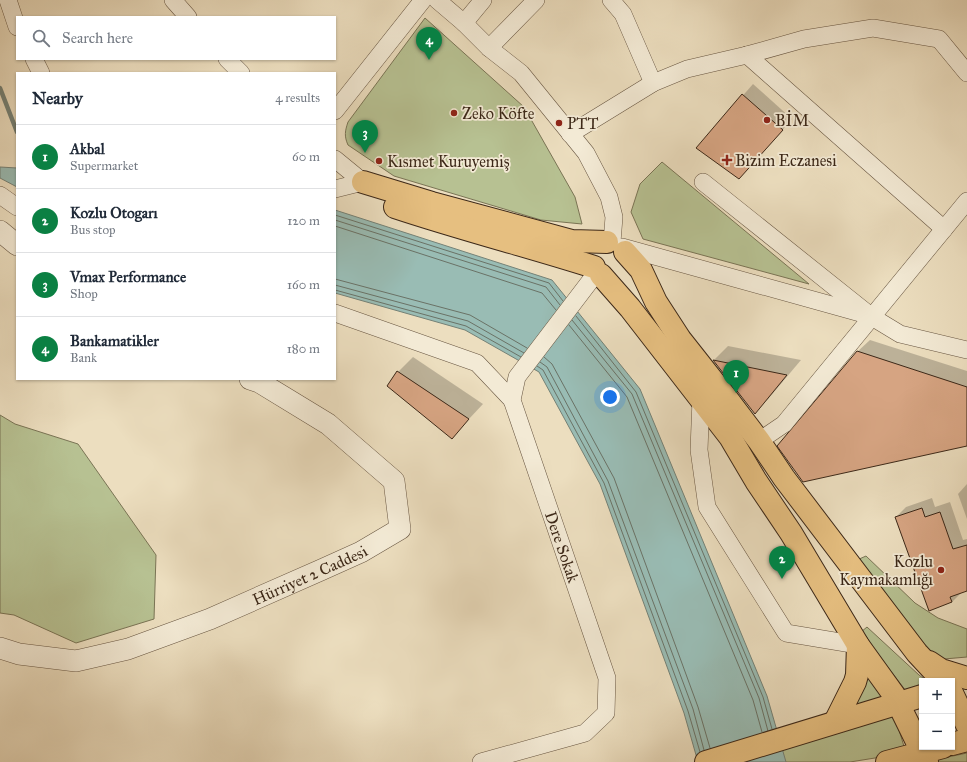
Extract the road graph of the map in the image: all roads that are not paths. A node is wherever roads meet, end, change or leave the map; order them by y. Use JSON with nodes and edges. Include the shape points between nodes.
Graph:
{"nodes":[{"id":1,"x":8,"y":0,"type":"edge"},
{"id":2,"x":172,"y":0,"type":"edge"},
{"id":3,"x":423,"y":0,"type":"edge"},
{"id":4,"x":437,"y":0,"type":"edge"},
{"id":5,"x":483,"y":0,"type":"edge"},
{"id":6,"x":536,"y":0,"type":"edge"},
{"id":7,"x":611,"y":0,"type":"edge"},
{"id":8,"x":187,"y":16,"type":"edge"},
{"id":9,"x":464,"y":23,"type":"junction"},
{"id":10,"x":16,"y":24,"type":"edge"},
{"id":11,"x":489,"y":48,"type":"junction"},
{"id":12,"x":747,"y":55,"type":"junction"},
{"id":13,"x":34,"y":60,"type":"edge"},
{"id":14,"x":228,"y":60,"type":"edge"},
{"id":15,"x":40,"y":72,"type":"edge"},
{"id":16,"x":241,"y":72,"type":"edge"},
{"id":17,"x":967,"y":73,"type":"edge"},
{"id":18,"x":653,"y":83,"type":"junction"},
{"id":19,"x":336,"y":110,"type":"edge"},
{"id":20,"x":570,"y":134,"type":"junction"},
{"id":21,"x":336,"y":160,"type":"edge"},
{"id":22,"x":363,"y":182,"type":"junction"},
{"id":23,"x":703,"y":182,"type":"dead end"},
{"id":24,"x":336,"y":189,"type":"edge"},
{"id":25,"x":0,"y":195,"type":"edge"},
{"id":26,"x":967,"y":201,"type":"edge"},
{"id":27,"x":16,"y":206,"type":"edge"},
{"id":28,"x":944,"y":230,"type":"junction"},
{"id":29,"x":0,"y":231,"type":"edge"},
{"id":30,"x":16,"y":244,"type":"edge"},
{"id":31,"x":617,"y":246,"type":"junction"},
{"id":32,"x":597,"y":271,"type":"junction"},
{"id":33,"x":336,"y":313,"type":"edge"},
{"id":34,"x":872,"y":317,"type":"junction"},
{"id":35,"x":967,"y":350,"type":"edge"},
{"id":36,"x":253,"y":380,"type":"edge"},
{"id":37,"x":701,"y":399,"type":"junction"},
{"id":38,"x":512,"y":400,"type":"junction"},
{"id":39,"x":759,"y":441,"type":"junction"},
{"id":40,"x":858,"y":645,"type":"junction"},
{"id":41,"x":0,"y":648,"type":"edge"},
{"id":42,"x":917,"y":653,"type":"junction"},
{"id":43,"x":940,"y":678,"type":"edge"},
{"id":44,"x":967,"y":678,"type":"edge"},
{"id":45,"x":967,"y":681,"type":"edge"},
{"id":46,"x":955,"y":685,"type":"edge"},
{"id":47,"x":919,"y":697,"type":"edge"},
{"id":48,"x":955,"y":699,"type":"edge"},
{"id":49,"x":899,"y":704,"type":"junction"},
{"id":50,"x":967,"y":725,"type":"edge"},
{"id":51,"x":826,"y":726,"type":"junction"},
{"id":52,"x":967,"y":740,"type":"edge"},
{"id":53,"x":955,"y":743,"type":"edge"},
{"id":54,"x":914,"y":757,"type":"edge"},
{"id":55,"x":481,"y":762,"type":"edge"},
{"id":56,"x":706,"y":762,"type":"edge"}],
"edges":[{"from":1,"to":10,"type":"street"},
{"from":2,"to":8,"type":"street"},
{"from":3,"to":19,"type":"street"},
{"from":4,"to":9,"type":"street"},
{"from":5,"to":9,"type":"street"},
{"from":6,"to":11,"type":"street"},
{"from":7,"to":18,"type":"street","via":[[623,14]]},
{"from":9,"to":11,"type":"street"},
{"from":11,"to":20,"type":"street","via":[[521,73]]},
{"from":12,"to":17,"type":"street","via":[[804,39],[873,28],[939,39]]},
{"from":12,"to":18,"type":"street","via":[[687,69]]},
{"from":12,"to":28,"type":"street"},
{"from":13,"to":15,"type":"street"},
{"from":14,"to":16,"type":"street"},
{"from":18,"to":20,"type":"street"},
{"from":20,"to":31,"type":"street","via":[[586,153],[609,197]]},
{"from":21,"to":22,"type":"street"},
{"from":22,"to":24,"type":"street"},
{"from":22,"to":31,"type":"highway","via":[[572,241]]},
{"from":22,"to":32,"type":"highway","via":[[374,194],[395,207],[545,252]]},
{"from":23,"to":34,"type":"street"},
{"from":25,"to":27,"type":"street"},
{"from":26,"to":28,"type":"street"},
{"from":28,"to":34,"type":"street"},
{"from":29,"to":30,"type":"street"},
{"from":31,"to":32,"type":"highway","via":[[602,244],[594,252],[592,262]]},
{"from":31,"to":32,"type":"highway","via":[[627,262],[622,272],[606,277]]},
{"from":31,"to":34,"type":"street"},
{"from":31,"to":39,"type":"highway","via":[[641,270],[656,302],[680,339]]},
{"from":32,"to":37,"type":"highway","via":[[630,308]]},
{"from":32,"to":38,"type":"street","via":[[517,377]]},
{"from":33,"to":38,"type":"street","via":[[477,363]]},
{"from":34,"to":35,"type":"street","via":[[900,334]]},
{"from":34,"to":39,"type":"street","via":[[784,424]]},
{"from":36,"to":41,"type":"street","name":"Hürriyet 2 Caddesi","via":[[328,424],[394,481],[400,529],[335,564],[210,619],[128,649],[76,661],[18,654]]},
{"from":37,"to":40,"type":"highway","via":[[730,437]]},
{"from":37,"to":40,"type":"street","via":[[698,450],[707,507],[786,633]]},
{"from":38,"to":55,"type":"street","name":"Dere Sokak","via":[[607,678],[606,713],[586,733]]},
{"from":39,"to":42,"type":"highway","via":[[784,478]]},
{"from":40,"to":49,"type":"highway"},
{"from":40,"to":51,"type":"highway","via":[[855,682]]},
{"from":42,"to":43,"type":"highway"},
{"from":42,"to":44,"type":"highway","via":[[942,670]]},
{"from":45,"to":46,"type":"highway"},
{"from":47,"to":49,"type":"highway"},
{"from":48,"to":50,"type":"highway"},
{"from":49,"to":51,"type":"highway"},
{"from":49,"to":54,"type":"highway"},
{"from":51,"to":56,"type":"highway"},
{"from":52,"to":53,"type":"highway"}]}
